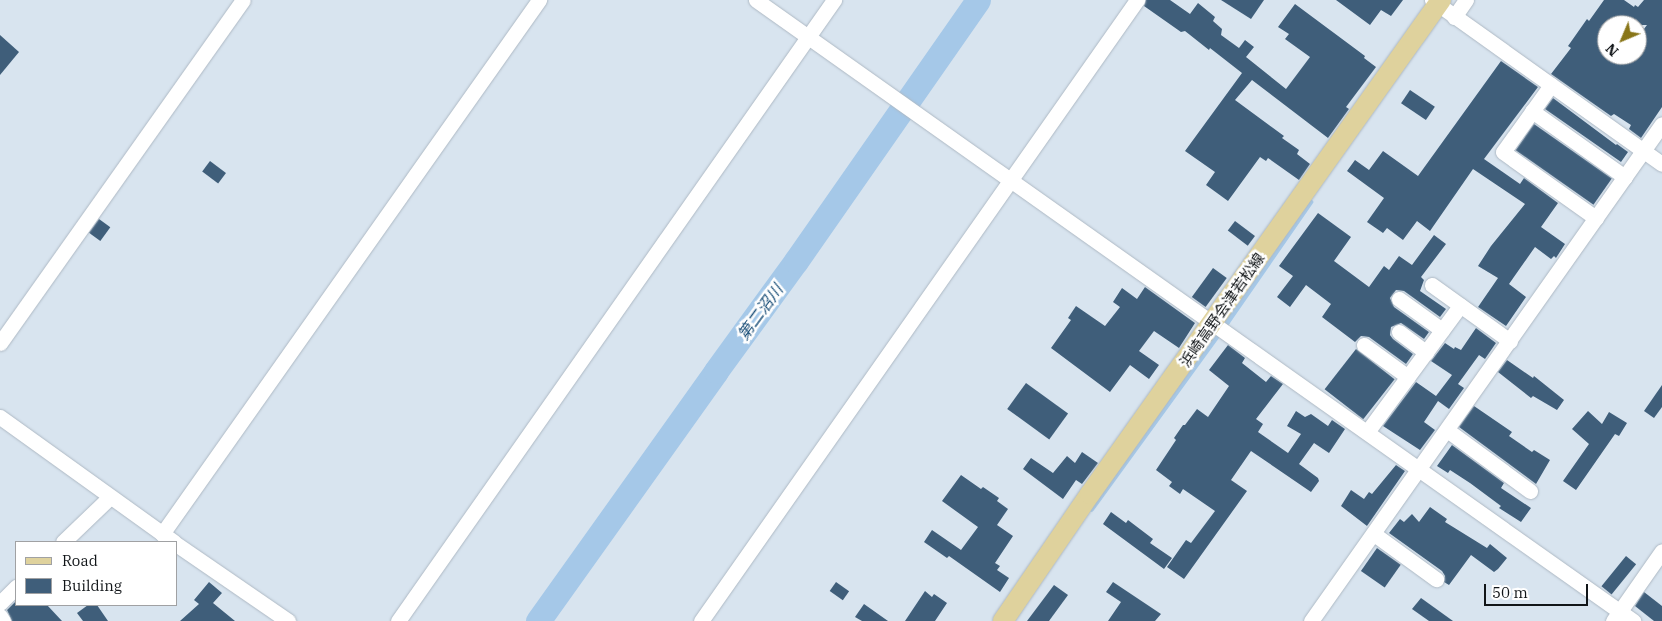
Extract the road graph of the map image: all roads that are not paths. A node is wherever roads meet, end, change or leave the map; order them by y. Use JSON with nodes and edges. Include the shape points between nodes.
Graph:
{"nodes":[{"id":1,"x":242,"y":0,"type":"edge"},
{"id":2,"x":539,"y":0,"type":"edge"},
{"id":3,"x":756,"y":0,"type":"edge"},
{"id":4,"x":834,"y":0,"type":"edge"},
{"id":5,"x":1137,"y":0,"type":"edge"},
{"id":6,"x":1466,"y":0,"type":"edge"},
{"id":7,"x":1437,"y":1,"type":"edge"},
{"id":8,"x":1454,"y":17,"type":"junction"},
{"id":9,"x":808,"y":37,"type":"junction"},
{"id":10,"x":1550,"y":85,"type":"junction"},
{"id":11,"x":1532,"y":111,"type":"junction"},
{"id":12,"x":1662,"y":124,"type":"edge"},
{"id":13,"x":1644,"y":151,"type":"junction"},
{"id":14,"x":1662,"y":164,"type":"edge"},
{"id":15,"x":1625,"y":177,"type":"junction"},
{"id":16,"x":1012,"y":181,"type":"junction"},
{"id":17,"x":1596,"y":218,"type":"junction"},
{"id":18,"x":1432,"y":285,"type":"dead end"},
{"id":19,"x":1399,"y":299,"type":"dead end"},
{"id":20,"x":1460,"y":306,"type":"junction"},
{"id":21,"x":1219,"y":328,"type":"junction"},
{"id":22,"x":1442,"y":330,"type":"junction"},
{"id":23,"x":1399,"y":332,"type":"dead end"},
{"id":24,"x":1510,"y":341,"type":"junction"},
{"id":25,"x":0,"y":343,"type":"edge"},
{"id":26,"x":1364,"y":345,"type":"dead end"},
{"id":27,"x":1426,"y":352,"type":"junction"},
{"id":28,"x":1408,"y":376,"type":"junction"},
{"id":29,"x":0,"y":417,"type":"edge"},
{"id":30,"x":1447,"y":430,"type":"junction"},
{"id":31,"x":1367,"y":432,"type":"junction"},
{"id":32,"x":1420,"y":470,"type":"junction"},
{"id":33,"x":1530,"y":491,"type":"dead end"},
{"id":34,"x":110,"y":497,"type":"junction"},
{"id":35,"x":1374,"y":534,"type":"junction"},
{"id":36,"x":171,"y":540,"type":"edge"},
{"id":37,"x":64,"y":541,"type":"edge"},
{"id":38,"x":178,"y":545,"type":"edge"},
{"id":39,"x":1662,"y":551,"type":"edge"},
{"id":40,"x":1436,"y":579,"type":"dead end"},
{"id":41,"x":15,"y":588,"type":"edge"},
{"id":42,"x":0,"y":603,"type":"edge"},
{"id":43,"x":0,"y":616,"type":"edge"},
{"id":44,"x":271,"y":616,"type":"edge"},
{"id":45,"x":1616,"y":616,"type":"edge"},
{"id":46,"x":3,"y":621,"type":"edge"},
{"id":47,"x":288,"y":621,"type":"edge"},
{"id":48,"x":398,"y":621,"type":"edge"},
{"id":49,"x":701,"y":621,"type":"edge"},
{"id":50,"x":1003,"y":621,"type":"edge"},
{"id":51,"x":1312,"y":621,"type":"edge"},
{"id":52,"x":1633,"y":621,"type":"edge"}],
"edges":[{"from":1,"to":25,"type":"street"},
{"from":2,"to":36,"type":"street"},
{"from":3,"to":9,"type":"street"},
{"from":4,"to":9,"type":"street"},
{"from":5,"to":16,"type":"street"},
{"from":6,"to":8,"type":"street"},
{"from":7,"to":8,"type":"street"},
{"from":7,"to":21,"type":"main road","name":"浜崎高野会津若松線"},
{"from":8,"to":10,"type":"street"},
{"from":9,"to":16,"type":"street"},
{"from":9,"to":48,"type":"street"},
{"from":10,"to":11,"type":"street"},
{"from":10,"to":13,"type":"street"},
{"from":11,"to":15,"type":"street"},
{"from":11,"to":17,"type":"street","via":[[1503,152]]},
{"from":12,"to":13,"type":"street"},
{"from":13,"to":14,"type":"street"},
{"from":13,"to":15,"type":"street"},
{"from":15,"to":17,"type":"street"},
{"from":16,"to":21,"type":"street"},
{"from":16,"to":49,"type":"street"},
{"from":17,"to":24,"type":"street"},
{"from":18,"to":20,"type":"street"},
{"from":19,"to":22,"type":"street"},
{"from":20,"to":22,"type":"street"},
{"from":20,"to":24,"type":"street"},
{"from":21,"to":31,"type":"street"},
{"from":21,"to":50,"type":"main road","name":"浜崎高野会津若松線","via":[[1090,494]]},
{"from":22,"to":27,"type":"street"},
{"from":23,"to":27,"type":"street"},
{"from":24,"to":30,"type":"street"},
{"from":26,"to":28,"type":"street"},
{"from":27,"to":28,"type":"street"},
{"from":28,"to":31,"type":"street"},
{"from":29,"to":34,"type":"street"},
{"from":30,"to":32,"type":"street"},
{"from":30,"to":33,"type":"street"},
{"from":31,"to":32,"type":"street"},
{"from":32,"to":35,"type":"street"},
{"from":32,"to":45,"type":"street"},
{"from":34,"to":36,"type":"street"},
{"from":34,"to":37,"type":"street"},
{"from":35,"to":40,"type":"street"},
{"from":35,"to":51,"type":"street"},
{"from":38,"to":44,"type":"street"},
{"from":39,"to":45,"type":"street"},
{"from":41,"to":42,"type":"street"},
{"from":43,"to":46,"type":"street"},
{"from":44,"to":47,"type":"street"},
{"from":45,"to":52,"type":"street"}]}
